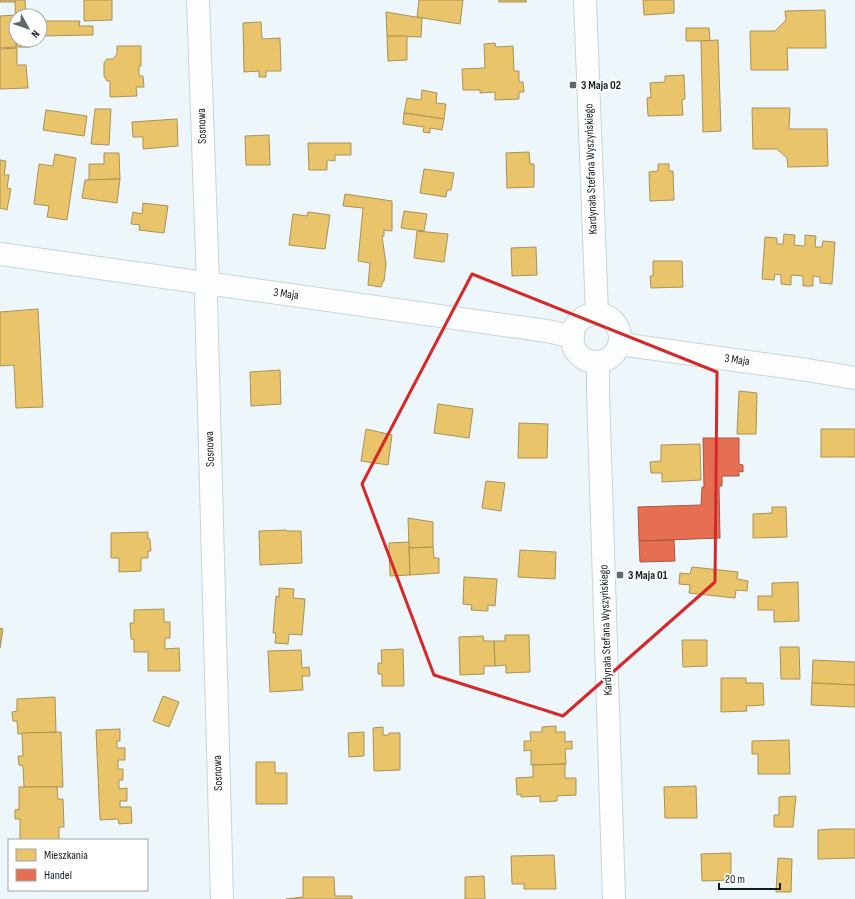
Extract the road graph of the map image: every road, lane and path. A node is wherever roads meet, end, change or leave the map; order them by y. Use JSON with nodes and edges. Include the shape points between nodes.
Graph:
{"nodes":[{"id":1,"x":198,"y":0,"type":"edge"},
{"id":2,"x":585,"y":0,"type":"edge"},
{"id":3,"x":0,"y":254,"type":"edge"},
{"id":4,"x":208,"y":283,"type":"junction"},
{"id":5,"x":597,"y":314,"type":"junction"},
{"id":6,"x":572,"y":337,"type":"junction"},
{"id":7,"x":620,"y":344,"type":"junction"},
{"id":8,"x":598,"y":362,"type":"junction"},
{"id":9,"x":855,"y":378,"type":"edge"},
{"id":10,"x":222,"y":899,"type":"edge"},
{"id":11,"x":614,"y":899,"type":"edge"}],
"edges":[{"from":1,"to":4,"type":"street","name":"Sosnowa"},
{"from":2,"to":5,"type":"street","name":"Kardynała Stefana Wyszyńskiego"},
{"from":3,"to":4,"type":"street","name":"3 Maja"},
{"from":4,"to":6,"type":"street","name":"3 Maja","via":[[547,330]]},
{"from":4,"to":10,"type":"street","name":"Sosnowa","via":[[206,298]]},
{"from":5,"to":6,"type":"street","via":[[583,318]]},
{"from":5,"to":7,"type":"street","via":[[604,315],[616,324]]},
{"from":6,"to":8,"type":"street","via":[[576,351],[588,360]]},
{"from":7,"to":8,"type":"street","via":[[609,358]]},
{"from":7,"to":9,"type":"street","name":"3 Maja"},
{"from":8,"to":11,"type":"street","name":"Kardynała Stefana Wyszyńskiego"}]}
